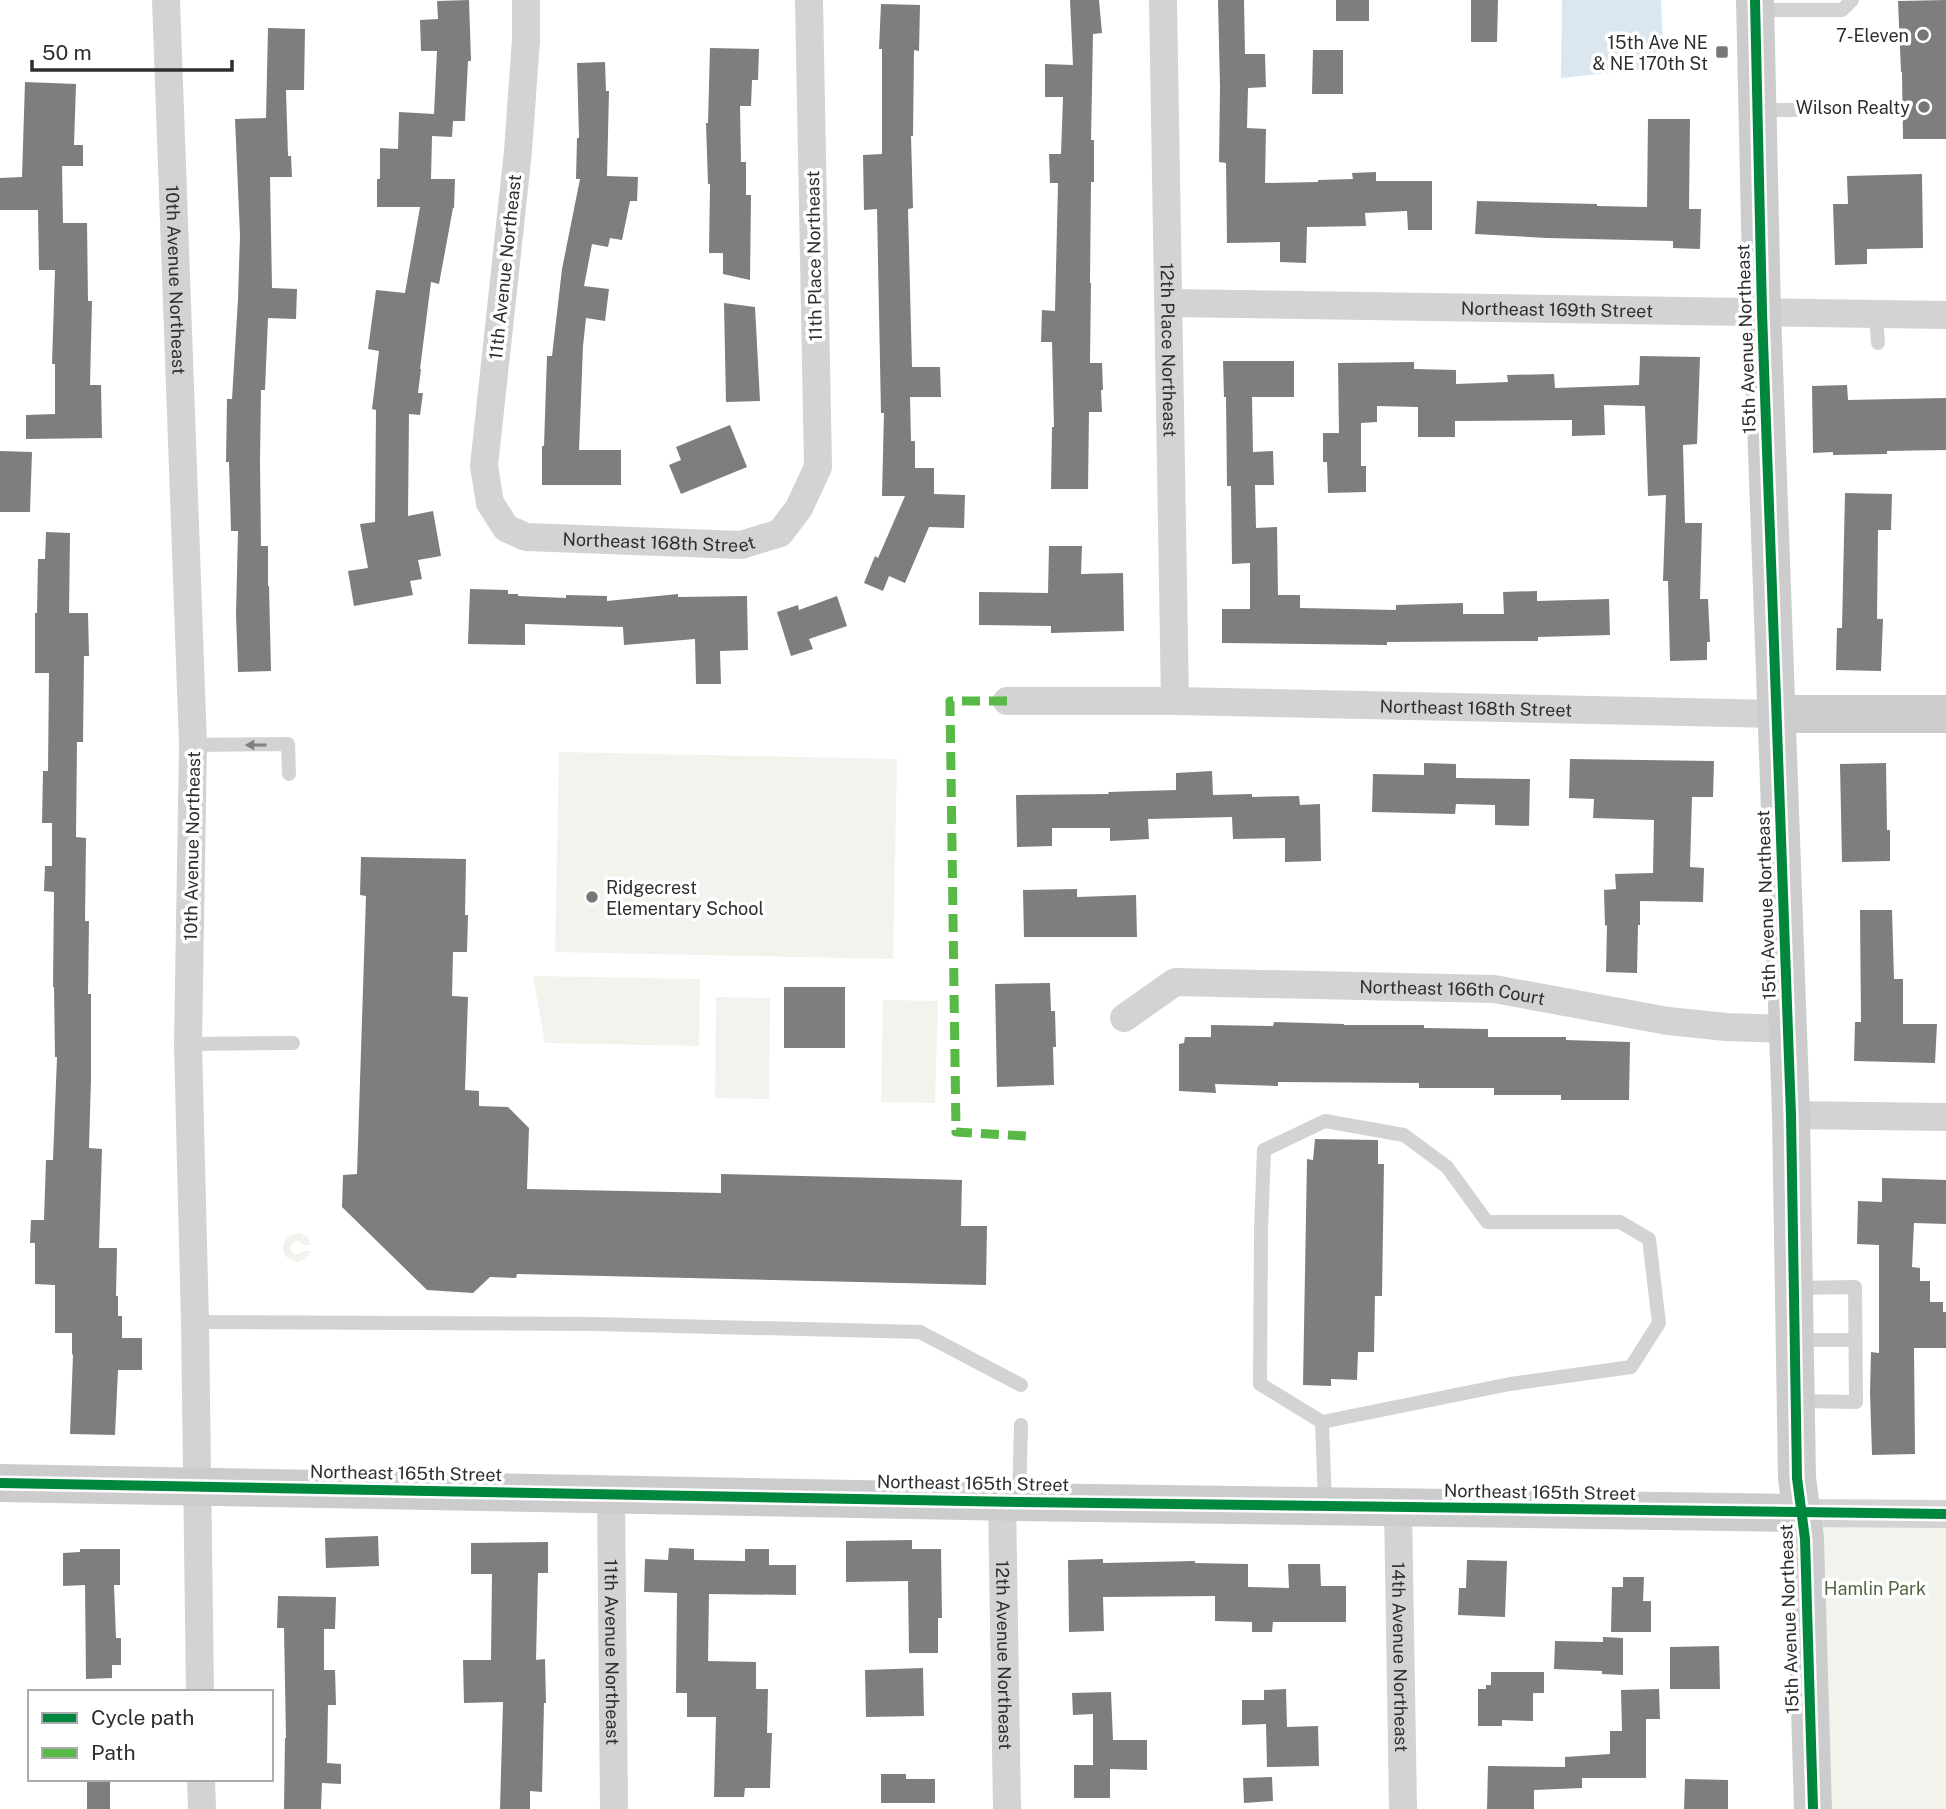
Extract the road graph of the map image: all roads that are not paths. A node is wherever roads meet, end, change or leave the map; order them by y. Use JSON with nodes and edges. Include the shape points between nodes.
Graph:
{"nodes":[{"id":1,"x":166,"y":0,"type":"edge"},
{"id":2,"x":526,"y":0,"type":"edge"},
{"id":3,"x":809,"y":0,"type":"edge"},
{"id":4,"x":1163,"y":0,"type":"edge"},
{"id":5,"x":1852,"y":0,"type":"edge"},
{"id":6,"x":1755,"y":5,"type":"edge"},
{"id":7,"x":1758,"y":110,"type":"junction"},
{"id":8,"x":1802,"y":110,"type":"dead end"},
{"id":9,"x":1169,"y":303,"type":"junction"},
{"id":10,"x":1762,"y":312,"type":"junction"},
{"id":11,"x":1876,"y":314,"type":"junction"},
{"id":12,"x":1946,"y":315,"type":"edge"},
{"id":13,"x":1878,"y":343,"type":"dead end"},
{"id":14,"x":799,"y":508,"type":"joint"},
{"id":15,"x":506,"y":528,"type":"joint"},
{"id":16,"x":1175,"y":701,"type":"junction"},
{"id":17,"x":1007,"y":702,"type":"dead end"},
{"id":18,"x":1776,"y":714,"type":"junction"},
{"id":19,"x":1946,"y":715,"type":"edge"},
{"id":20,"x":193,"y":745,"type":"junction"},
{"id":21,"x":289,"y":774,"type":"dead end"},
{"id":22,"x":1124,"y":1018,"type":"dead end"},
{"id":23,"x":1788,"y":1029,"type":"junction"},
{"id":24,"x":188,"y":1044,"type":"junction"},
{"id":25,"x":293,"y":1044,"type":"dead end"},
{"id":26,"x":1791,"y":1115,"type":"junction"},
{"id":27,"x":1946,"y":1117,"type":"edge"},
{"id":28,"x":1794,"y":1288,"type":"junction"},
{"id":29,"x":195,"y":1322,"type":"junction"},
{"id":30,"x":1795,"y":1340,"type":"junction"},
{"id":31,"x":1855,"y":1340,"type":"junction"},
{"id":32,"x":1021,"y":1385,"type":"dead end"},
{"id":33,"x":1796,"y":1401,"type":"junction"},
{"id":34,"x":1322,"y":1422,"type":"junction"},
{"id":35,"x":1021,"y":1425,"type":"dead end"},
{"id":36,"x":0,"y":1483,"type":"edge"},
{"id":37,"x":198,"y":1486,"type":"junction"},
{"id":38,"x":611,"y":1494,"type":"junction"},
{"id":39,"x":1011,"y":1502,"type":"junction"},
{"id":40,"x":1325,"y":1506,"type":"junction"},
{"id":41,"x":1398,"y":1507,"type":"junction"},
{"id":42,"x":1802,"y":1513,"type":"junction"},
{"id":43,"x":1946,"y":1514,"type":"edge"},
{"id":44,"x":200,"y":1690,"type":"edge"},
{"id":45,"x":201,"y":1781,"type":"edge"},
{"id":46,"x":202,"y":1809,"type":"edge"},
{"id":47,"x":614,"y":1809,"type":"edge"},
{"id":48,"x":1007,"y":1809,"type":"edge"},
{"id":49,"x":1403,"y":1809,"type":"edge"},
{"id":50,"x":1813,"y":1809,"type":"edge"}],
"edges":[{"from":1,"to":20,"type":"street","name":"10th Avenue Northeast"},
{"from":2,"to":15,"type":"street","name":"11th Avenue Northeast","via":[[518,151],[484,466],[490,503]]},
{"from":3,"to":14,"type":"street","name":"11th Place Northeast","via":[[818,467]]},
{"from":4,"to":9,"type":"street","name":"12th Place Northeast"},
{"from":5,"to":6,"type":"lane","via":[[1842,10]]},
{"from":6,"to":7,"type":"street","name":"15th Avenue Northeast"},
{"from":7,"to":8,"type":"lane"},
{"from":7,"to":10,"type":"street","name":"15th Avenue Northeast"},
{"from":9,"to":10,"type":"street","name":"Northeast 169th Street"},
{"from":9,"to":16,"type":"street","name":"12th Place Northeast"},
{"from":10,"to":11,"type":"street","name":"Northeast 169th Street"},
{"from":10,"to":18,"type":"street","name":"15th Avenue Northeast"},
{"from":11,"to":12,"type":"street","name":"Northeast 169th Street"},
{"from":11,"to":13,"type":"lane"},
{"from":14,"to":15,"type":"street","name":"Northeast 168th Street","via":[[780,533],[741,545],[526,537]]},
{"from":16,"to":17,"type":"street","name":"Northeast 168th Street"},
{"from":16,"to":18,"type":"street","name":"Northeast 168th Street"},
{"from":18,"to":19,"type":"street","name":"Northeast 168th Street"},
{"from":18,"to":23,"type":"street","name":"15th Avenue Northeast"},
{"from":21,"to":20,"type":"lane","one_way":true,"via":[[288,744]]},
{"from":20,"to":24,"type":"street","name":"10th Avenue Northeast"},
{"from":22,"to":23,"type":"street","name":"Northeast 166th Court","via":[[1175,982],[1189,982],[1494,989],[1668,1020]]},
{"from":23,"to":26,"type":"street","name":"15th Avenue Northeast"},
{"from":24,"to":25,"type":"lane"},
{"from":24,"to":29,"type":"street","name":"10th Avenue Northeast"},
{"from":26,"to":27,"type":"street"},
{"from":26,"to":28,"type":"street","name":"15th Avenue Northeast"},
{"from":28,"to":30,"type":"street","name":"15th Avenue Northeast"},
{"from":28,"to":31,"type":"lane","via":[[1855,1287]]},
{"from":29,"to":32,"type":"lane","via":[[594,1324],[920,1332]]},
{"from":29,"to":37,"type":"street","name":"10th Avenue Northeast"},
{"from":30,"to":31,"type":"lane"},
{"from":30,"to":33,"type":"street","name":"15th Avenue Northeast"},
{"from":31,"to":33,"type":"lane","via":[[1856,1402]]},
{"from":33,"to":42,"type":"street","name":"15th Avenue Northeast"},
{"from":34,"to":34,"type":"lane","via":[[1510,1384],[1631,1367],[1659,1323],[1649,1239],[1620,1222],[1487,1222],[1447,1167],[1404,1135],[1325,1121],[1264,1150],[1260,1384]]},
{"from":34,"to":40,"type":"lane"},
{"from":35,"to":39,"type":"lane"},
{"from":36,"to":37,"type":"street","name":"Northeast 165th Street"},
{"from":37,"to":38,"type":"street","name":"Northeast 165th Street"},
{"from":37,"to":44,"type":"street","name":"10th Avenue Northeast"},
{"from":38,"to":39,"type":"street","name":"Northeast 165th Street"},
{"from":38,"to":47,"type":"street","name":"11th Avenue Northeast"},
{"from":39,"to":40,"type":"street","name":"Northeast 165th Street"},
{"from":39,"to":48,"type":"street","name":"12th Avenue Northeast"},
{"from":40,"to":41,"type":"street","name":"Northeast 165th Street"},
{"from":41,"to":42,"type":"street","name":"Northeast 165th Street"},
{"from":41,"to":49,"type":"street","name":"14th Avenue Northeast"},
{"from":42,"to":43,"type":"street","name":"Northeast 165th Street"},
{"from":42,"to":50,"type":"street","name":"15th Avenue Northeast"},
{"from":45,"to":46,"type":"street"}]}
